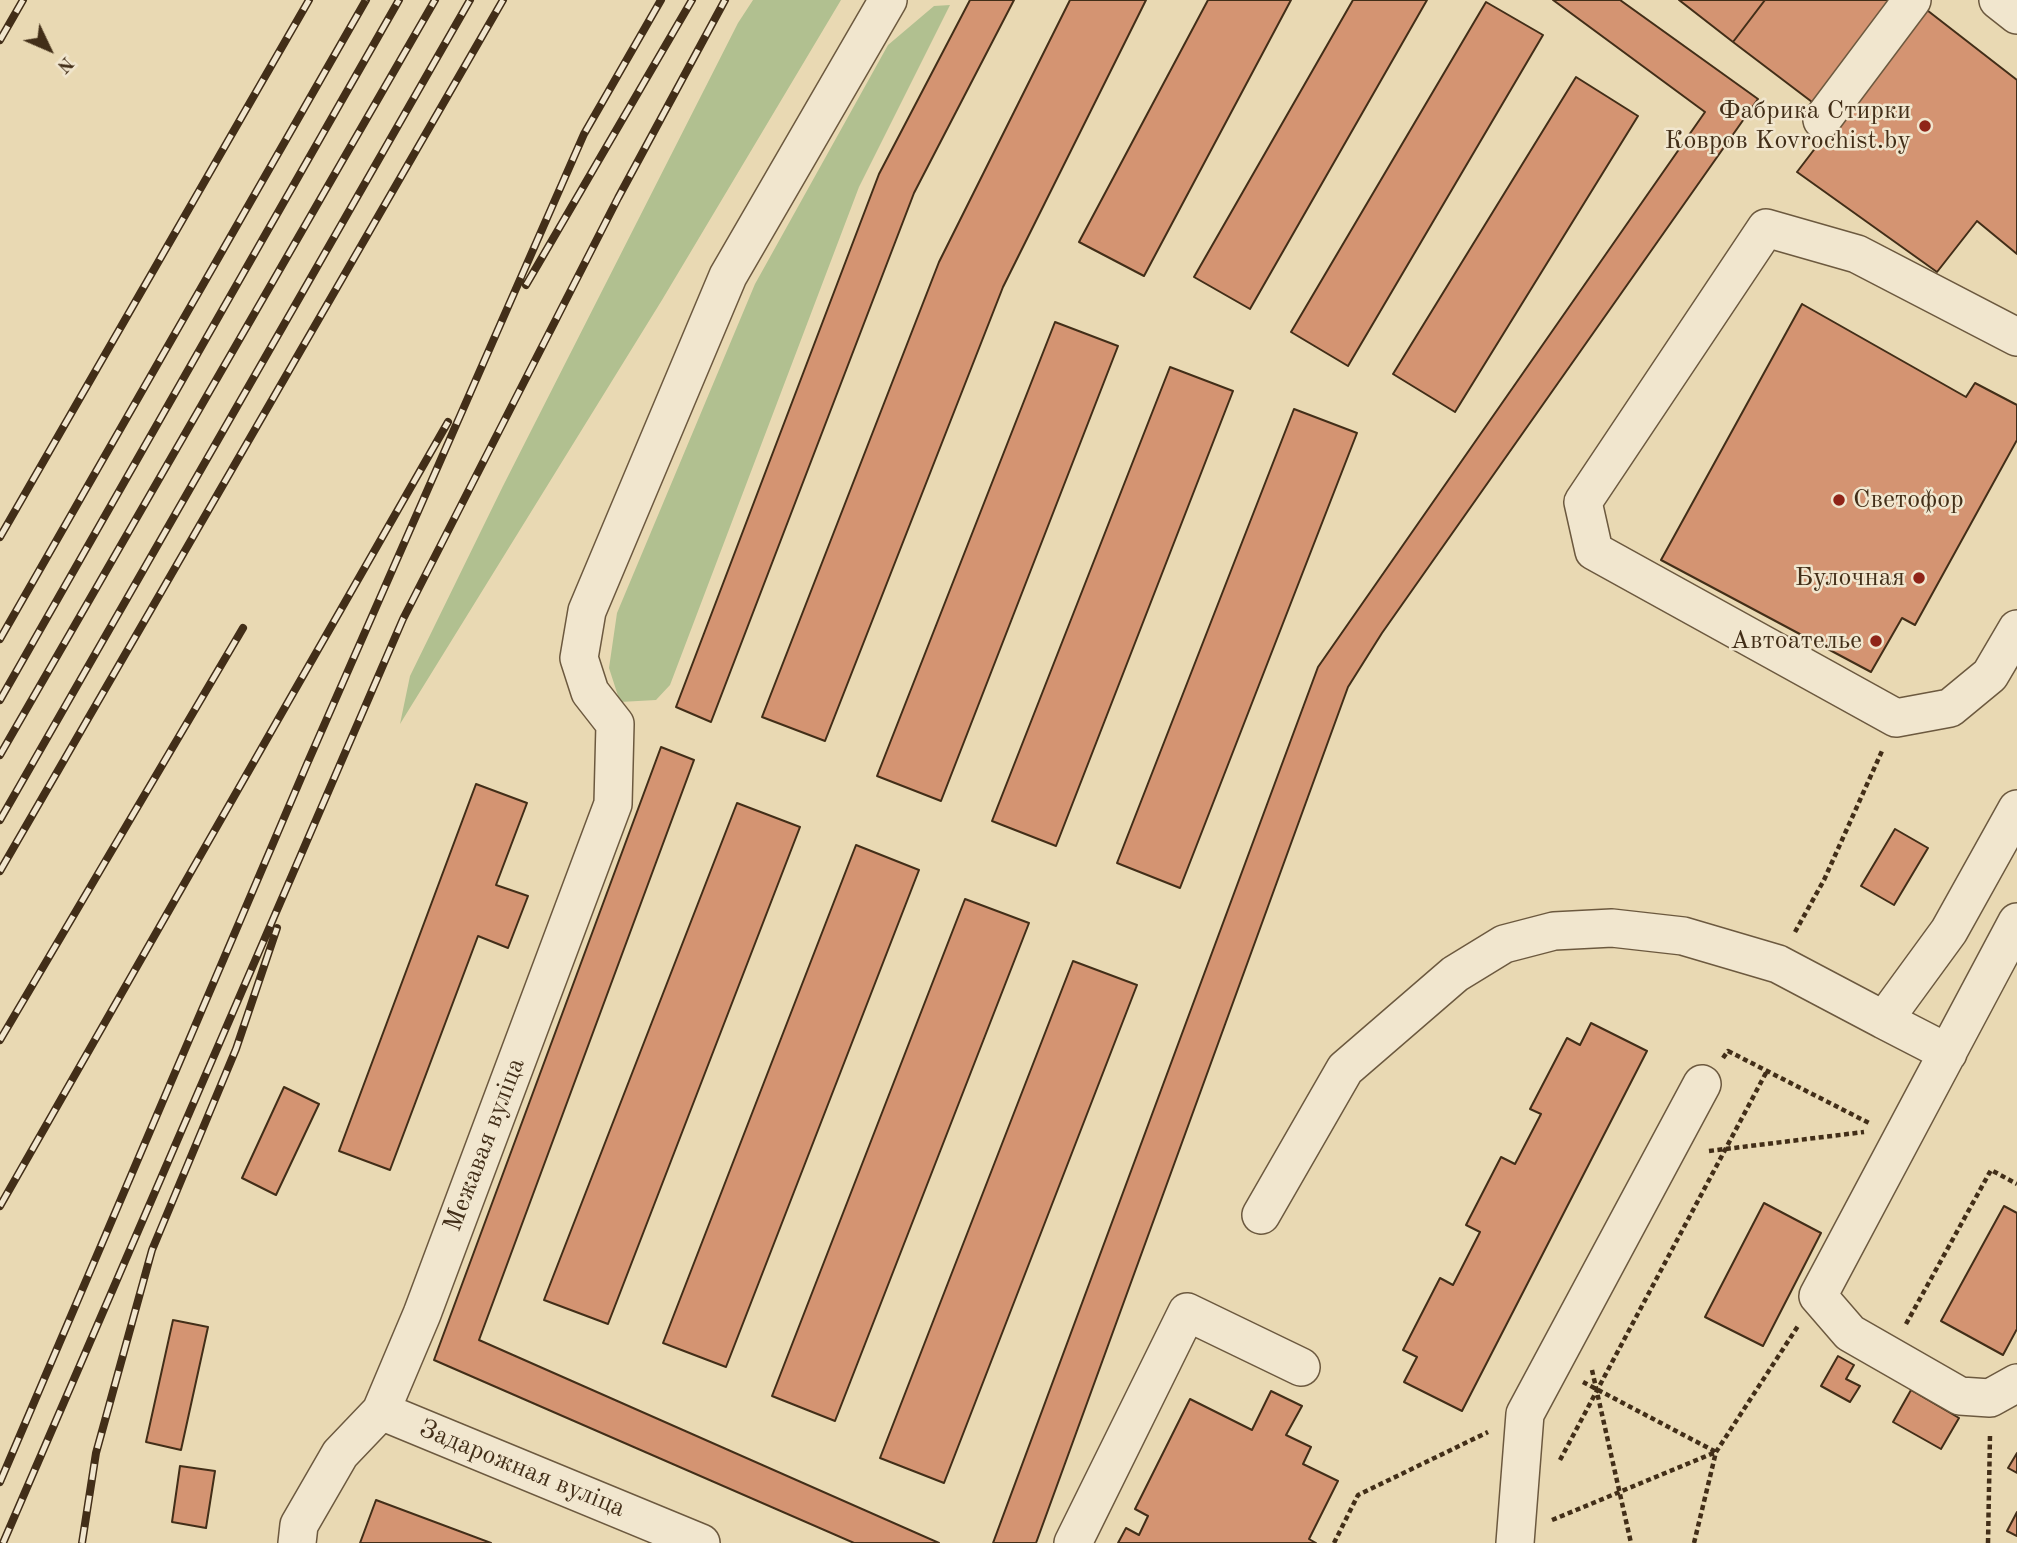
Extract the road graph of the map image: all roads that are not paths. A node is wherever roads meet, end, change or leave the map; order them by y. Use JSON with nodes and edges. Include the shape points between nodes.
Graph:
{"nodes":[{"id":1,"x":888,"y":0,"type":"edge"},
{"id":2,"x":1912,"y":0,"type":"edge"},
{"id":3,"x":1997,"y":0,"type":"edge"},
{"id":4,"x":2017,"y":15,"type":"edge"},
{"id":5,"x":1822,"y":120,"type":"dead end"},
{"id":6,"x":2017,"y":337,"type":"edge"},
{"id":7,"x":2017,"y":629,"type":"edge"},
{"id":8,"x":2017,"y":809,"type":"edge"},
{"id":9,"x":2017,"y":922,"type":"edge"},
{"id":10,"x":1884,"y":1020,"type":"junction"},
{"id":11,"x":1948,"y":1053,"type":"junction"},
{"id":12,"x":1702,"y":1084,"type":"road end"},
{"id":13,"x":1261,"y":1215,"type":"dead end"},
{"id":14,"x":1301,"y":1367,"type":"dead end"},
{"id":15,"x":2004,"y":1390,"type":"edge"},
{"id":16,"x":381,"y":1411,"type":"junction"},
{"id":17,"x":1515,"y":1538,"type":"edge"},
{"id":18,"x":297,"y":1543,"type":"edge"},
{"id":19,"x":701,"y":1543,"type":"edge"},
{"id":20,"x":1073,"y":1543,"type":"edge"}],
"edges":[{"from":1,"to":16,"type":"street","name":"Межавая вуліца","via":[[728,276],[587,611],[579,658],[590,692],[615,724],[613,804],[422,1314]]},
{"from":2,"to":5,"type":"street"},
{"from":3,"to":4,"type":"street"},
{"from":6,"to":7,"type":"street","via":[[1857,254],[1766,228],[1583,502],[1594,551],[1896,718],[1950,708],[1990,675]]},
{"from":8,"to":10,"type":"street","via":[[1949,931]]},
{"from":9,"to":11,"type":"street"},
{"from":10,"to":11,"type":"street"},
{"from":10,"to":13,"type":"street","via":[[1778,964],[1683,936],[1612,928],[1554,931],[1504,944],[1455,974],[1345,1069]]},
{"from":11,"to":15,"type":"street","via":[[1896,1127],[1818,1296],[1850,1333],[1960,1396]]},
{"from":12,"to":17,"type":"street","via":[[1525,1414]]},
{"from":14,"to":20,"type":"street","via":[[1187,1312]]},
{"from":16,"to":18,"type":"street","name":"Межавая вуліца","via":[[340,1454],[299,1525]]},
{"from":16,"to":19,"type":"street","name":"Задарожная вуліца"}]}
